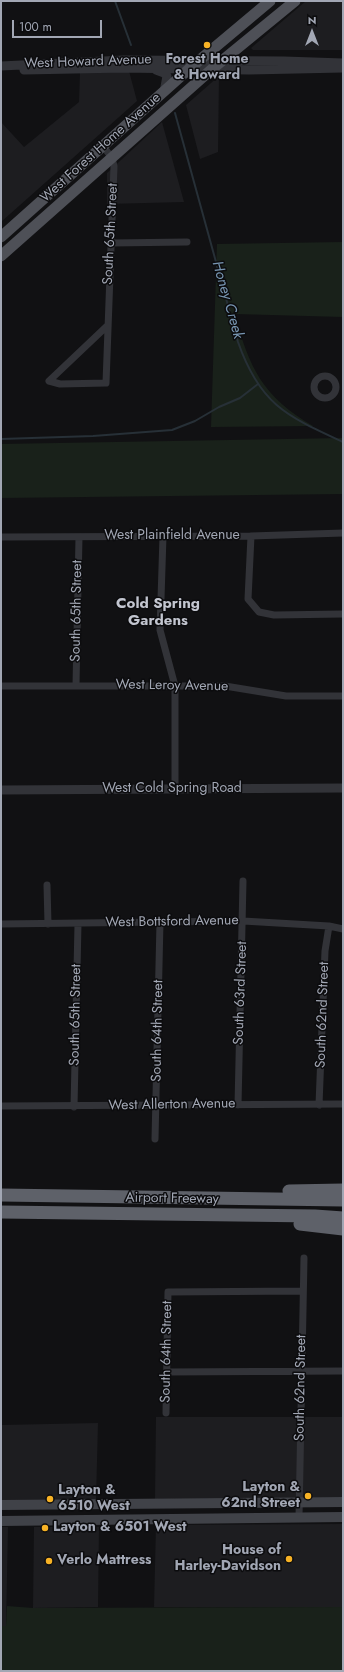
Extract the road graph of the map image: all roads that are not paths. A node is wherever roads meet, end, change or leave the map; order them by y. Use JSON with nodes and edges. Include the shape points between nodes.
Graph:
{"nodes":[{"id":1,"x":270,"y":1,"type":"edge"},
{"id":2,"x":295,"y":1,"type":"edge"},
{"id":3,"x":200,"y":60,"type":"junction"},
{"id":4,"x":223,"y":60,"type":"junction"},
{"id":5,"x":343,"y":63,"type":"edge"},
{"id":6,"x":1,"y":68,"type":"edge"},
{"id":7,"x":343,"y":68,"type":"edge"},
{"id":8,"x":150,"y":69,"type":"junction"},
{"id":9,"x":189,"y":69,"type":"junction"},
{"id":10,"x":212,"y":69,"type":"junction"},
{"id":11,"x":164,"y":92,"type":"junction"},
{"id":12,"x":103,"y":146,"type":"junction"},
{"id":13,"x":112,"y":158,"type":"junction"},
{"id":14,"x":1,"y":237,"type":"edge"},
{"id":15,"x":187,"y":242,"type":"dead end"},
{"id":16,"x":111,"y":243,"type":"junction"},
{"id":17,"x":1,"y":256,"type":"edge"},
{"id":18,"x":107,"y":326,"type":"junction"},
{"id":19,"x":343,"y":533,"type":"edge"},
{"id":20,"x":1,"y":536,"type":"edge"},
{"id":21,"x":163,"y":536,"type":"junction"},
{"id":22,"x":251,"y":536,"type":"junction"},
{"id":23,"x":79,"y":537,"type":"junction"},
{"id":24,"x":343,"y":614,"type":"edge"},
{"id":25,"x":76,"y":684,"type":"junction"},
{"id":26,"x":1,"y":686,"type":"edge"},
{"id":27,"x":175,"y":686,"type":"junction"},
{"id":28,"x":343,"y":696,"type":"edge"},
{"id":29,"x":343,"y":788,"type":"edge"},
{"id":30,"x":176,"y":789,"type":"junction"},
{"id":31,"x":1,"y":790,"type":"edge"},
{"id":32,"x":243,"y":881,"type":"dead end"},
{"id":33,"x":47,"y":885,"type":"dead end"},
{"id":34,"x":243,"y":921,"type":"junction"},
{"id":35,"x":160,"y":922,"type":"junction"},
{"id":36,"x":1,"y":924,"type":"edge"},
{"id":37,"x":48,"y":924,"type":"junction"},
{"id":38,"x":78,"y":924,"type":"junction"},
{"id":39,"x":329,"y":926,"type":"junction"},
{"id":40,"x":343,"y":929,"type":"edge"},
{"id":41,"x":343,"y":1104,"type":"edge"},
{"id":42,"x":156,"y":1105,"type":"junction"},
{"id":43,"x":238,"y":1105,"type":"junction"},
{"id":44,"x":319,"y":1105,"type":"junction"},
{"id":45,"x":1,"y":1106,"type":"edge"},
{"id":46,"x":74,"y":1107,"type":"junction"},
{"id":47,"x":155,"y":1140,"type":"dead end"},
{"id":48,"x":343,"y":1190,"type":"edge"},
{"id":49,"x":1,"y":1194,"type":"edge"},
{"id":50,"x":150,"y":1196,"type":"junction"},
{"id":51,"x":343,"y":1200,"type":"edge"},
{"id":52,"x":1,"y":1212,"type":"edge"},
{"id":53,"x":184,"y":1215,"type":"junction"},
{"id":54,"x":343,"y":1218,"type":"edge"},
{"id":55,"x":343,"y":1229,"type":"edge"},
{"id":56,"x":304,"y":1258,"type":"dead end"},
{"id":57,"x":302,"y":1291,"type":"junction"},
{"id":58,"x":302,"y":1371,"type":"junction"},
{"id":59,"x":343,"y":1371,"type":"edge"},
{"id":60,"x":167,"y":1372,"type":"junction"},
{"id":61,"x":166,"y":1413,"type":"dead end"},
{"id":62,"x":298,"y":1502,"type":"junction"},
{"id":63,"x":343,"y":1502,"type":"edge"},
{"id":64,"x":1,"y":1505,"type":"edge"},
{"id":65,"x":299,"y":1517,"type":"junction"},
{"id":66,"x":343,"y":1517,"type":"edge"},
{"id":67,"x":1,"y":1521,"type":"edge"}],
"edges":[{"from":1,"to":3,"type":"main road","name":"West Forest Home Avenue"},
{"from":2,"to":4,"type":"main road","name":"West Forest Home Avenue"},
{"from":3,"to":4,"type":"street","name":"West Howard Avenue"},
{"from":3,"to":6,"type":"street","name":"West Howard Avenue","via":[[124,60]]},
{"from":3,"to":9,"type":"main road","name":"West Forest Home Avenue"},
{"from":4,"to":5,"type":"street","name":"West Howard Avenue"},
{"from":4,"to":10,"type":"main road","name":"West Forest Home Avenue"},
{"from":6,"to":8,"type":"street","name":"West Howard Avenue"},
{"from":7,"to":10,"type":"street","name":"West Howard Avenue"},
{"from":8,"to":9,"type":"street","name":"West Howard Avenue"},
{"from":8,"to":11,"type":"street","via":[[166,76]]},
{"from":9,"to":10,"type":"street","name":"West Howard Avenue"},
{"from":9,"to":11,"type":"main road","name":"West Forest Home Avenue"},
{"from":10,"to":13,"type":"main road","name":"West Forest Home Avenue"},
{"from":11,"to":12,"type":"main road","name":"West Forest Home Avenue"},
{"from":12,"to":13,"type":"street"},
{"from":12,"to":14,"type":"main road","name":"West Forest Home Avenue"},
{"from":13,"to":16,"type":"street","name":"South 65th Street","via":[[114,181]]},
{"from":13,"to":17,"type":"main road","name":"West Forest Home Avenue"},
{"from":15,"to":16,"type":"street"},
{"from":16,"to":18,"type":"street","name":"South 65th Street"},
{"from":18,"to":18,"type":"street","name":"South 65th Street","via":[[106,383],[60,384],[49,381]]},
{"from":19,"to":22,"type":"street","name":"West Plainfield Avenue"},
{"from":20,"to":23,"type":"street","name":"West Plainfield Avenue"},
{"from":21,"to":22,"type":"street","name":"West Plainfield Avenue"},
{"from":21,"to":23,"type":"street","name":"West Plainfield Avenue"},
{"from":21,"to":27,"type":"street","via":[[160,630]]},
{"from":22,"to":24,"type":"street","via":[[248,599],[259,612],[274,615]]},
{"from":23,"to":25,"type":"street","name":"South 65th Street"},
{"from":25,"to":26,"type":"street","name":"West Leroy Avenue"},
{"from":25,"to":27,"type":"street","name":"West Leroy Avenue"},
{"from":27,"to":28,"type":"street","name":"West Leroy Avenue","via":[[225,686],[286,696]]},
{"from":27,"to":30,"type":"street"},
{"from":29,"to":30,"type":"street","name":"West Cold Spring Road"},
{"from":30,"to":31,"type":"street","name":"West Cold Spring Road"},
{"from":32,"to":34,"type":"street","name":"South 63rd Street"},
{"from":33,"to":37,"type":"street"},
{"from":34,"to":35,"type":"street","name":"West Bottsford Avenue"},
{"from":34,"to":39,"type":"street","name":"West Bottsford Avenue"},
{"from":34,"to":43,"type":"street","name":"South 63rd Street"},
{"from":35,"to":38,"type":"street","name":"West Bottsford Avenue"},
{"from":35,"to":42,"type":"street","name":"South 64th Street"},
{"from":36,"to":37,"type":"street","name":"West Bottsford Avenue"},
{"from":37,"to":38,"type":"street","name":"West Bottsford Avenue"},
{"from":38,"to":46,"type":"street","name":"South 65th Street"},
{"from":39,"to":40,"type":"street","name":"West Bottsford Avenue"},
{"from":39,"to":44,"type":"street","name":"South 62nd Street","via":[[325,951]]},
{"from":41,"to":44,"type":"street","name":"West Allerton Avenue"},
{"from":42,"to":43,"type":"street","name":"West Allerton Avenue"},
{"from":42,"to":46,"type":"street","name":"West Allerton Avenue"},
{"from":42,"to":47,"type":"street","name":"South 64th Street"},
{"from":43,"to":44,"type":"street","name":"West Allerton Avenue"},
{"from":45,"to":46,"type":"street","name":"West Allerton Avenue"},
{"from":48,"to":50,"type":"highway","via":[[168,1190]]},
{"from":49,"to":50,"type":"highway","name":"Airport Freeway"},
{"from":50,"to":51,"type":"highway","name":"Airport Freeway"},
{"from":52,"to":53,"type":"highway","name":"Airport Freeway"},
{"from":53,"to":54,"type":"highway","name":"Airport Freeway"},
{"from":53,"to":55,"type":"highway","via":[[199,1222],[298,1224]]},
{"from":56,"to":57,"type":"street","name":"South 62nd Street"},
{"from":57,"to":58,"type":"street","name":"South 62nd Street"},
{"from":57,"to":60,"type":"street","name":"South 64th Street","via":[[168,1292]]},
{"from":58,"to":59,"type":"street"},
{"from":58,"to":60,"type":"street"},
{"from":58,"to":62,"type":"street","name":"South 62nd Street"},
{"from":60,"to":61,"type":"street","name":"South 64th Street"},
{"from":62,"to":63,"type":"main road"},
{"from":62,"to":64,"type":"main road"},
{"from":62,"to":65,"type":"street","name":"South 62nd Street"},
{"from":65,"to":66,"type":"main road"},
{"from":65,"to":67,"type":"main road"}]}
